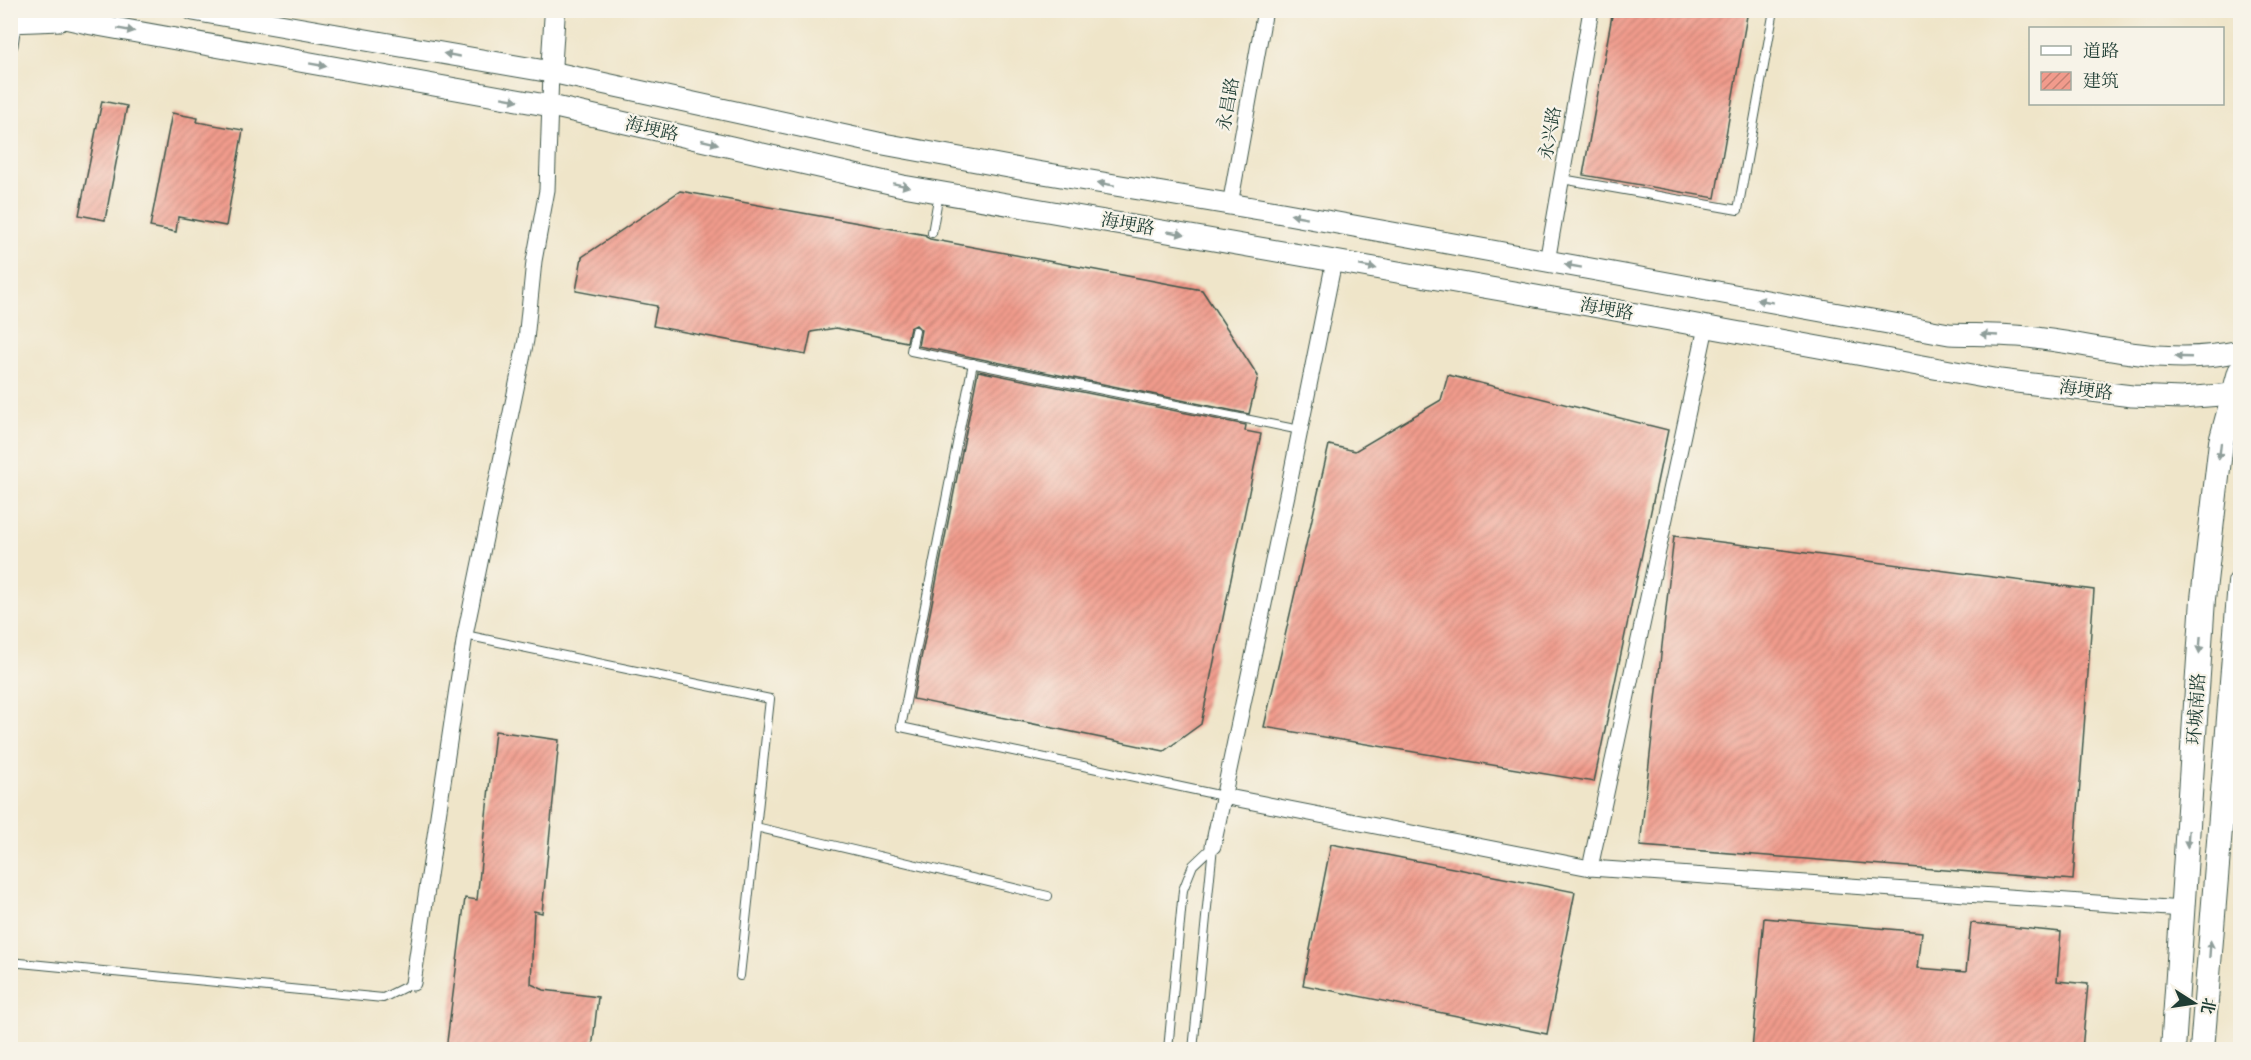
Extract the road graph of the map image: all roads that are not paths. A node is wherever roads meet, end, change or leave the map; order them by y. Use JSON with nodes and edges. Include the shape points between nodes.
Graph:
{"nodes":[{"id":1,"x":193,"y":10,"type":"edge"},
{"id":2,"x":555,"y":10,"type":"edge"},
{"id":3,"x":1264,"y":10,"type":"edge"},
{"id":4,"x":1591,"y":10,"type":"edge"},
{"id":5,"x":1774,"y":10,"type":"edge"},
{"id":6,"x":17,"y":18,"type":"edge"},
{"id":7,"x":10,"y":45,"type":"edge"},
{"id":8,"x":551,"y":72,"type":"junction"},
{"id":9,"x":551,"y":106,"type":"junction"},
{"id":10,"x":1562,"y":179,"type":"junction"},
{"id":11,"x":939,"y":192,"type":"junction"},
{"id":12,"x":1230,"y":205,"type":"junction"},
{"id":13,"x":932,"y":233,"type":"dead end"},
{"id":14,"x":1334,"y":261,"type":"junction"},
{"id":15,"x":1547,"y":262,"type":"junction"},
{"id":16,"x":1706,"y":327,"type":"junction"},
{"id":17,"x":915,"y":331,"type":"dead end"},
{"id":18,"x":2241,"y":351,"type":"edge"},
{"id":19,"x":974,"y":363,"type":"junction"},
{"id":20,"x":2239,"y":386,"type":"edge"},
{"id":21,"x":1300,"y":429,"type":"junction"},
{"id":22,"x":2241,"y":583,"type":"edge"},
{"id":23,"x":465,"y":635,"type":"junction"},
{"id":24,"x":2235,"y":701,"type":"edge"},
{"id":25,"x":1223,"y":796,"type":"junction"},
{"id":26,"x":756,"y":827,"type":"junction"},
{"id":27,"x":1213,"y":846,"type":"junction"},
{"id":28,"x":1590,"y":868,"type":"junction"},
{"id":29,"x":1048,"y":896,"type":"dead end"},
{"id":30,"x":2183,"y":909,"type":"junction"},
{"id":31,"x":10,"y":962,"type":"edge"},
{"id":32,"x":740,"y":976,"type":"dead end"},
{"id":33,"x":413,"y":983,"type":"joint"},
{"id":34,"x":1168,"y":1050,"type":"edge"},
{"id":35,"x":1193,"y":1050,"type":"edge"},
{"id":36,"x":2173,"y":1050,"type":"edge"},
{"id":37,"x":2202,"y":1050,"type":"edge"}],
"edges":[{"from":8,"to":1,"type":"main road","name":"海埂路","one_way":true},
{"from":2,"to":8,"type":"street"},
{"from":3,"to":12,"type":"street","name":"永昌路"},
{"from":4,"to":10,"type":"street","name":"永兴路"},
{"from":5,"to":10,"type":"lane","via":[[1738,210]]},
{"from":6,"to":7,"type":"street"},
{"from":6,"to":9,"type":"main road","name":"海埂路","one_way":true,"via":[[81,22]]},
{"from":8,"to":9,"type":"street"},
{"from":12,"to":8,"type":"main road","name":"海埂路","one_way":true,"via":[[878,143]]},
{"from":9,"to":11,"type":"main road","name":"海埂路","one_way":true},
{"from":9,"to":23,"type":"street","via":[[547,190],[534,261],[526,340]]},
{"from":10,"to":15,"type":"street","name":"永兴路"},
{"from":11,"to":13,"type":"lane"},
{"from":11,"to":14,"type":"main road","name":"海埂路","one_way":true},
{"from":15,"to":12,"type":"main road","name":"海埂路","one_way":true},
{"from":14,"to":16,"type":"main road","name":"海埂路","one_way":true},
{"from":14,"to":21,"type":"street"},
{"from":18,"to":15,"type":"main road","name":"海埂路","one_way":true,"via":[[2191,358],[2140,355],[2035,338],[1949,334]]},
{"from":16,"to":20,"type":"main road","name":"海埂路","via":[[2000,380],[2132,396],[2181,398]]},
{"from":16,"to":28,"type":"street"},
{"from":17,"to":19,"type":"lane","via":[[911,351]]},
{"from":19,"to":21,"type":"lane"},
{"from":19,"to":25,"type":"lane","via":[[901,727]]},
{"from":20,"to":30,"type":"main road","name":"环城南路","one_way":true,"via":[[2221,442],[2203,599]]},
{"from":21,"to":25,"type":"street"},
{"from":22,"to":24,"type":"main road","name":"环城南路"},
{"from":23,"to":26,"type":"lane","via":[[770,699]]},
{"from":23,"to":33,"type":"street"},
{"from":37,"to":24,"type":"main road","name":"环城南路","one_way":true},
{"from":25,"to":27,"type":"street"},
{"from":25,"to":28,"type":"street"},
{"from":26,"to":29,"type":"lane"},
{"from":26,"to":32,"type":"lane"},
{"from":27,"to":34,"type":"lane","via":[[1193,865],[1184,890]]},
{"from":27,"to":35,"type":"lane"},
{"from":28,"to":30,"type":"street"},
{"from":30,"to":36,"type":"main road","name":"环城南路"},
{"from":31,"to":33,"type":"lane","via":[[383,998]]}]}
